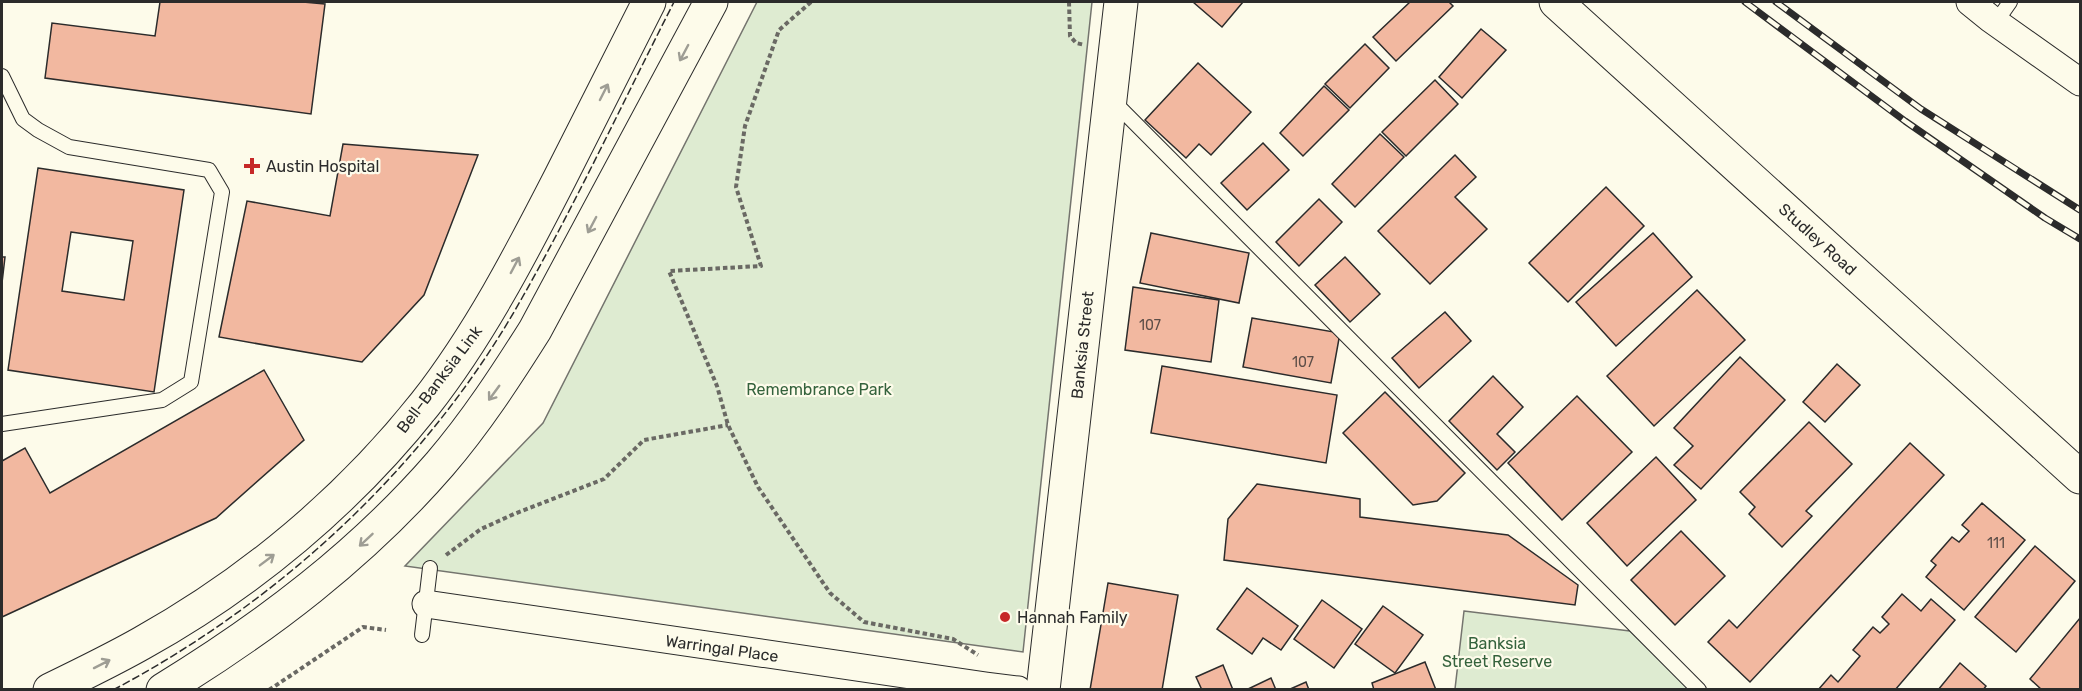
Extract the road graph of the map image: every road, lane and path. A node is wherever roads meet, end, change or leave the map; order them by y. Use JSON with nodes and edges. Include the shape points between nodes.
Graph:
{"nodes":[{"id":1,"x":649,"y":2,"type":"edge"},
{"id":2,"x":711,"y":2,"type":"edge"},
{"id":3,"x":811,"y":2,"type":"edge"},
{"id":4,"x":1121,"y":2,"type":"edge"},
{"id":5,"x":1556,"y":2,"type":"edge"},
{"id":6,"x":1970,"y":2,"type":"edge"},
{"id":7,"x":2003,"y":12,"type":"edge"},
{"id":8,"x":2,"y":76,"type":"edge"},
{"id":9,"x":2080,"y":82,"type":"edge"},
{"id":10,"x":1109,"y":97,"type":"junction"},
{"id":11,"x":2,"y":424,"type":"edge"},
{"id":12,"x":728,"y":425,"type":"junction"},
{"id":13,"x":2077,"y":467,"type":"edge"},
{"id":14,"x":430,"y":567,"type":"joint"},
{"id":15,"x":426,"y":604,"type":"junction"},
{"id":16,"x":386,"y":630,"type":"dead end"},
{"id":17,"x":422,"y":635,"type":"dead end"},
{"id":18,"x":986,"y":686,"type":"junction"},
{"id":19,"x":50,"y":690,"type":"edge"},
{"id":20,"x":163,"y":690,"type":"edge"},
{"id":21,"x":269,"y":690,"type":"edge"},
{"id":22,"x":1018,"y":690,"type":"edge"},
{"id":23,"x":1043,"y":690,"type":"edge"},
{"id":24,"x":1699,"y":690,"type":"edge"}],
"edges":[{"from":19,"to":1,"type":"main road","name":"Bell–Banksia Link","one_way":true,"via":[[143,643],[232,586],[276,554],[391,443],[451,368],[507,278]]},
{"from":2,"to":20,"type":"main road","one_way":true,"via":[[535,330],[506,376],[441,462],[365,542],[325,577],[247,636]]},
{"from":3,"to":12,"type":"path","via":[[780,30],[745,126],[736,187],[761,266],[669,271],[717,386]]},
{"from":4,"to":10,"type":"main road","name":"Banksia Street"},
{"from":5,"to":13,"type":"main road","name":"Studley Road"},
{"from":6,"to":7,"type":"street"},
{"from":7,"to":9,"type":"street"},
{"from":8,"to":11,"type":"lane","via":[[24,119],[69,147],[209,170],[222,192],[191,382],[162,400]]},
{"from":10,"to":23,"type":"main road","name":"Banksia Street"},
{"from":10,"to":24,"type":"lane"},
{"from":12,"to":14,"type":"path","via":[[644,440],[604,479],[481,529]]},
{"from":12,"to":18,"type":"path","via":[[758,487],[830,593],[864,622],[953,639],[978,653]]},
{"from":14,"to":15,"type":"lane"},
{"from":15,"to":17,"type":"lane"},
{"from":15,"to":18,"type":"street","name":"Warringal Place"},
{"from":16,"to":21,"type":"path","via":[[363,627]]},
{"from":18,"to":22,"type":"street","name":"Warringal Place"}]}
